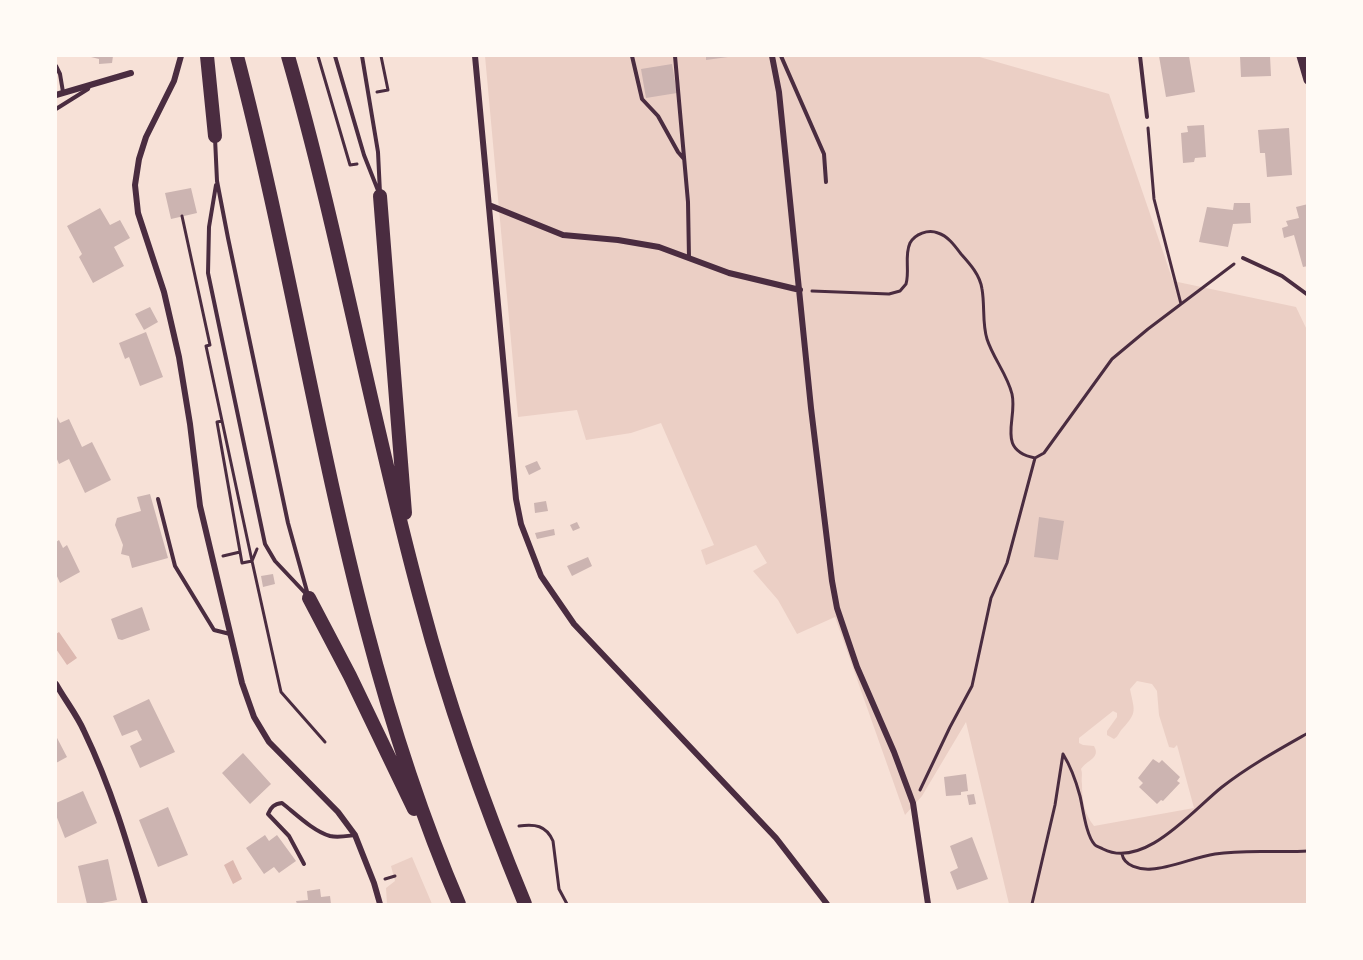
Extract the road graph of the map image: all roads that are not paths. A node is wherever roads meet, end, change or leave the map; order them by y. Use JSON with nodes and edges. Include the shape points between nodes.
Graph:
{"nodes":[{"id":1,"x":181,"y":56,"type":"edge"},
{"id":2,"x":207,"y":56,"type":"edge"},
{"id":3,"x":237,"y":56,"type":"edge"},
{"id":4,"x":288,"y":56,"type":"edge"},
{"id":5,"x":335,"y":56,"type":"edge"},
{"id":6,"x":362,"y":56,"type":"edge"},
{"id":7,"x":475,"y":56,"type":"edge"},
{"id":8,"x":632,"y":56,"type":"edge"},
{"id":9,"x":675,"y":56,"type":"edge"},
{"id":10,"x":772,"y":56,"type":"edge"},
{"id":11,"x":781,"y":56,"type":"edge"},
{"id":12,"x":1140,"y":56,"type":"edge"},
{"id":13,"x":1301,"y":56,"type":"edge"},
{"id":14,"x":56,"y":66,"type":"edge"},
{"id":15,"x":131,"y":73,"type":"dead end"},
{"id":16,"x":1308,"y":80,"type":"edge"},
{"id":17,"x":89,"y":85,"type":"junction"},
{"id":18,"x":63,"y":92,"type":"junction"},
{"id":19,"x":56,"y":95,"type":"edge"},
{"id":20,"x":56,"y":109,"type":"edge"},
{"id":21,"x":1147,"y":117,"type":"road end"},
{"id":22,"x":215,"y":136,"type":"joint"},
{"id":23,"x":684,"y":159,"type":"junction"},
{"id":24,"x":217,"y":181,"type":"junction"},
{"id":25,"x":826,"y":182,"type":"dead end"},
{"id":26,"x":380,"y":196,"type":"junction"},
{"id":27,"x":489,"y":205,"type":"junction"},
{"id":28,"x":1243,"y":258,"type":"road end"},
{"id":29,"x":689,"y":259,"type":"junction"},
{"id":30,"x":800,"y":290,"type":"junction"},
{"id":31,"x":1308,"y":295,"type":"edge"},
{"id":32,"x":158,"y":499,"type":"dead end"},
{"id":33,"x":408,"y":550,"type":"junction"},
{"id":34,"x":309,"y":598,"type":"junction"},
{"id":35,"x":231,"y":634,"type":"junction"},
{"id":36,"x":56,"y":684,"type":"edge"},
{"id":37,"x":355,"y":836,"type":"junction"},
{"id":38,"x":304,"y":864,"type":"dead end"},
{"id":39,"x":450,"y":885,"type":"junction"},
{"id":40,"x":145,"y":904,"type":"edge"},
{"id":41,"x":380,"y":904,"type":"edge"},
{"id":42,"x":459,"y":904,"type":"edge"},
{"id":43,"x":525,"y":904,"type":"edge"},
{"id":44,"x":827,"y":904,"type":"edge"},
{"id":45,"x":928,"y":904,"type":"edge"}],
"edges":[{"from":1,"to":35,"type":"street","via":[[174,81],[146,137],[135,185],[138,213],[164,292],[179,357],[200,506]]},
{"from":2,"to":22,"type":"highway"},
{"from":3,"to":39,"type":"highway","via":[[269,185],[357,598],[398,739]]},
{"from":4,"to":33,"type":"highway"},
{"from":5,"to":26,"type":"lane"},
{"from":6,"to":26,"type":"lane","via":[[378,152]]},
{"from":7,"to":27,"type":"street"},
{"from":8,"to":23,"type":"lane","via":[[642,99],[658,116]]},
{"from":9,"to":23,"type":"lane"},
{"from":10,"to":30,"type":"street"},
{"from":11,"to":25,"type":"lane","via":[[824,154]]},
{"from":12,"to":21,"type":"lane"},
{"from":13,"to":16,"type":"street"},
{"from":14,"to":18,"type":"lane"},
{"from":15,"to":17,"type":"street"},
{"from":17,"to":18,"type":"street"},
{"from":17,"to":20,"type":"lane"},
{"from":18,"to":19,"type":"street"},
{"from":22,"to":24,"type":"lane"},
{"from":23,"to":29,"type":"lane"},
{"from":24,"to":34,"type":"lane","via":[[288,523]]},
{"from":24,"to":34,"type":"lane","via":[[209,227],[208,273],[264,536],[271,555]]},
{"from":26,"to":33,"type":"highway"},
{"from":27,"to":29,"type":"street","via":[[563,235],[659,247]]},
{"from":27,"to":44,"type":"street","via":[[516,499],[524,534],[542,576],[574,624],[776,838]]},
{"from":28,"to":31,"type":"lane","via":[[1282,276]]},
{"from":29,"to":30,"type":"street"},
{"from":30,"to":45,"type":"street","via":[[837,608],[857,667],[914,803]]},
{"from":32,"to":35,"type":"lane","via":[[175,566],[214,630]]},
{"from":33,"to":43,"type":"highway","via":[[455,715]]},
{"from":34,"to":39,"type":"highway"},
{"from":35,"to":37,"type":"street","via":[[242,683],[254,717],[269,742],[338,812]]},
{"from":36,"to":40,"type":"street","via":[[103,771]]},
{"from":37,"to":38,"type":"lane","via":[[329,836],[282,802],[276,803],[268,814],[289,836]]},
{"from":37,"to":41,"type":"street"},
{"from":39,"to":42,"type":"highway"}]}
